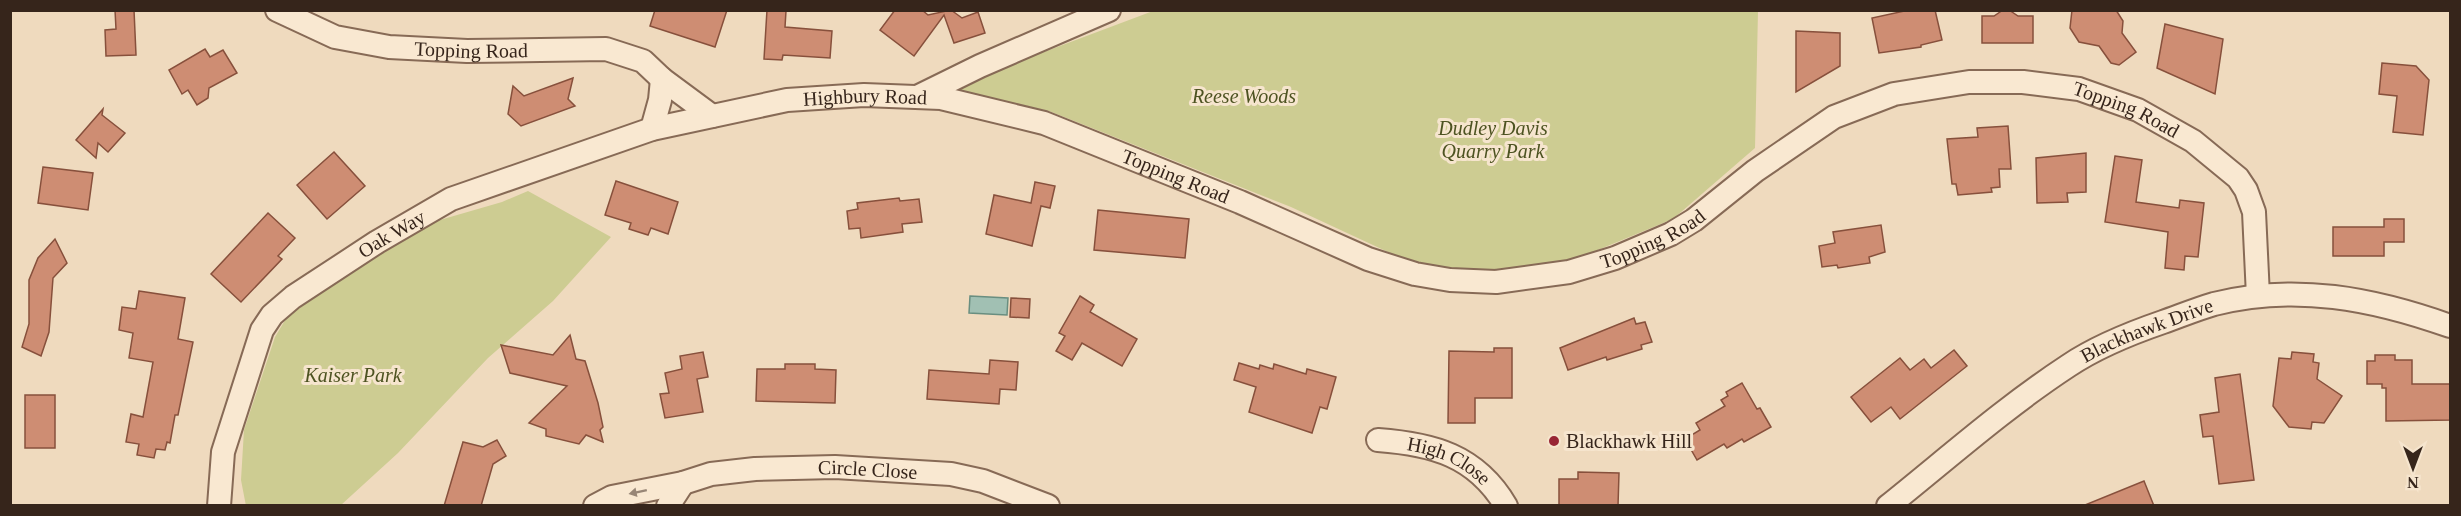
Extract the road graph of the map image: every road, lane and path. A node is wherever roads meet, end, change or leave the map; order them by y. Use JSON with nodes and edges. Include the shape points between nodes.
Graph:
{"nodes":[{"id":1,"x":277,"y":10,"type":"edge"},
{"id":2,"x":1109,"y":10,"type":"edge"},
{"id":3,"x":662,"y":79,"type":"junction"},
{"id":4,"x":916,"y":97,"type":"junction"},
{"id":5,"x":712,"y":116,"type":"junction"},
{"id":6,"x":652,"y":129,"type":"junction"},
{"id":7,"x":2258,"y":296,"type":"junction"},
{"id":8,"x":2451,"y":326,"type":"edge"},
{"id":9,"x":1378,"y":440,"type":"dead end"},
{"id":10,"x":683,"y":483,"type":"junction"},
{"id":11,"x":219,"y":506,"type":"edge"},
{"id":12,"x":595,"y":506,"type":"edge"},
{"id":13,"x":668,"y":506,"type":"edge"},
{"id":14,"x":1048,"y":506,"type":"edge"},
{"id":15,"x":1506,"y":506,"type":"edge"},
{"id":16,"x":1888,"y":506,"type":"edge"}],
"edges":[{"from":1,"to":3,"type":"street","name":"Topping Road","via":[[335,37],[389,47],[467,51],[606,49],[643,61]]},
{"from":2,"to":4,"type":"street","name":"Highbury Road"},
{"from":3,"to":5,"type":"street","name":"Topping Road"},
{"from":3,"to":6,"type":"street"},
{"from":4,"to":5,"type":"street","name":"Highbury Road","via":[[817,96]]},
{"from":4,"to":7,"type":"street","name":"Topping Road","via":[[941,98],[1044,123],[1368,259],[1450,280],[1496,282],[1569,272],[1671,234],[1834,117],[1894,94],[1969,82],[2023,82],[2079,89],[2138,110],[2193,141],[2238,178],[2254,212]]},
{"from":5,"to":6,"type":"street","name":"Oak Way"},
{"from":6,"to":11,"type":"street","name":"Oak Way","via":[[451,199],[376,242],[272,315],[262,330],[223,452]]},
{"from":7,"to":8,"type":"street","name":"Blackhawk Drive","via":[[2306,293],[2353,299]]},
{"from":7,"to":16,"type":"street","name":"Blackhawk Drive","via":[[2214,304],[2135,332],[2070,364],[1958,447]]},
{"from":9,"to":15,"type":"street","name":"High Close","via":[[1429,447],[1464,461],[1486,478]]},
{"from":10,"to":12,"type":"street","name":"Circle Close","one_way":true,"via":[[612,497]]},
{"from":10,"to":13,"type":"street"},
{"from":10,"to":14,"type":"street","name":"Circle Close","via":[[711,474],[781,468],[835,466],[932,472],[983,482]]}]}
